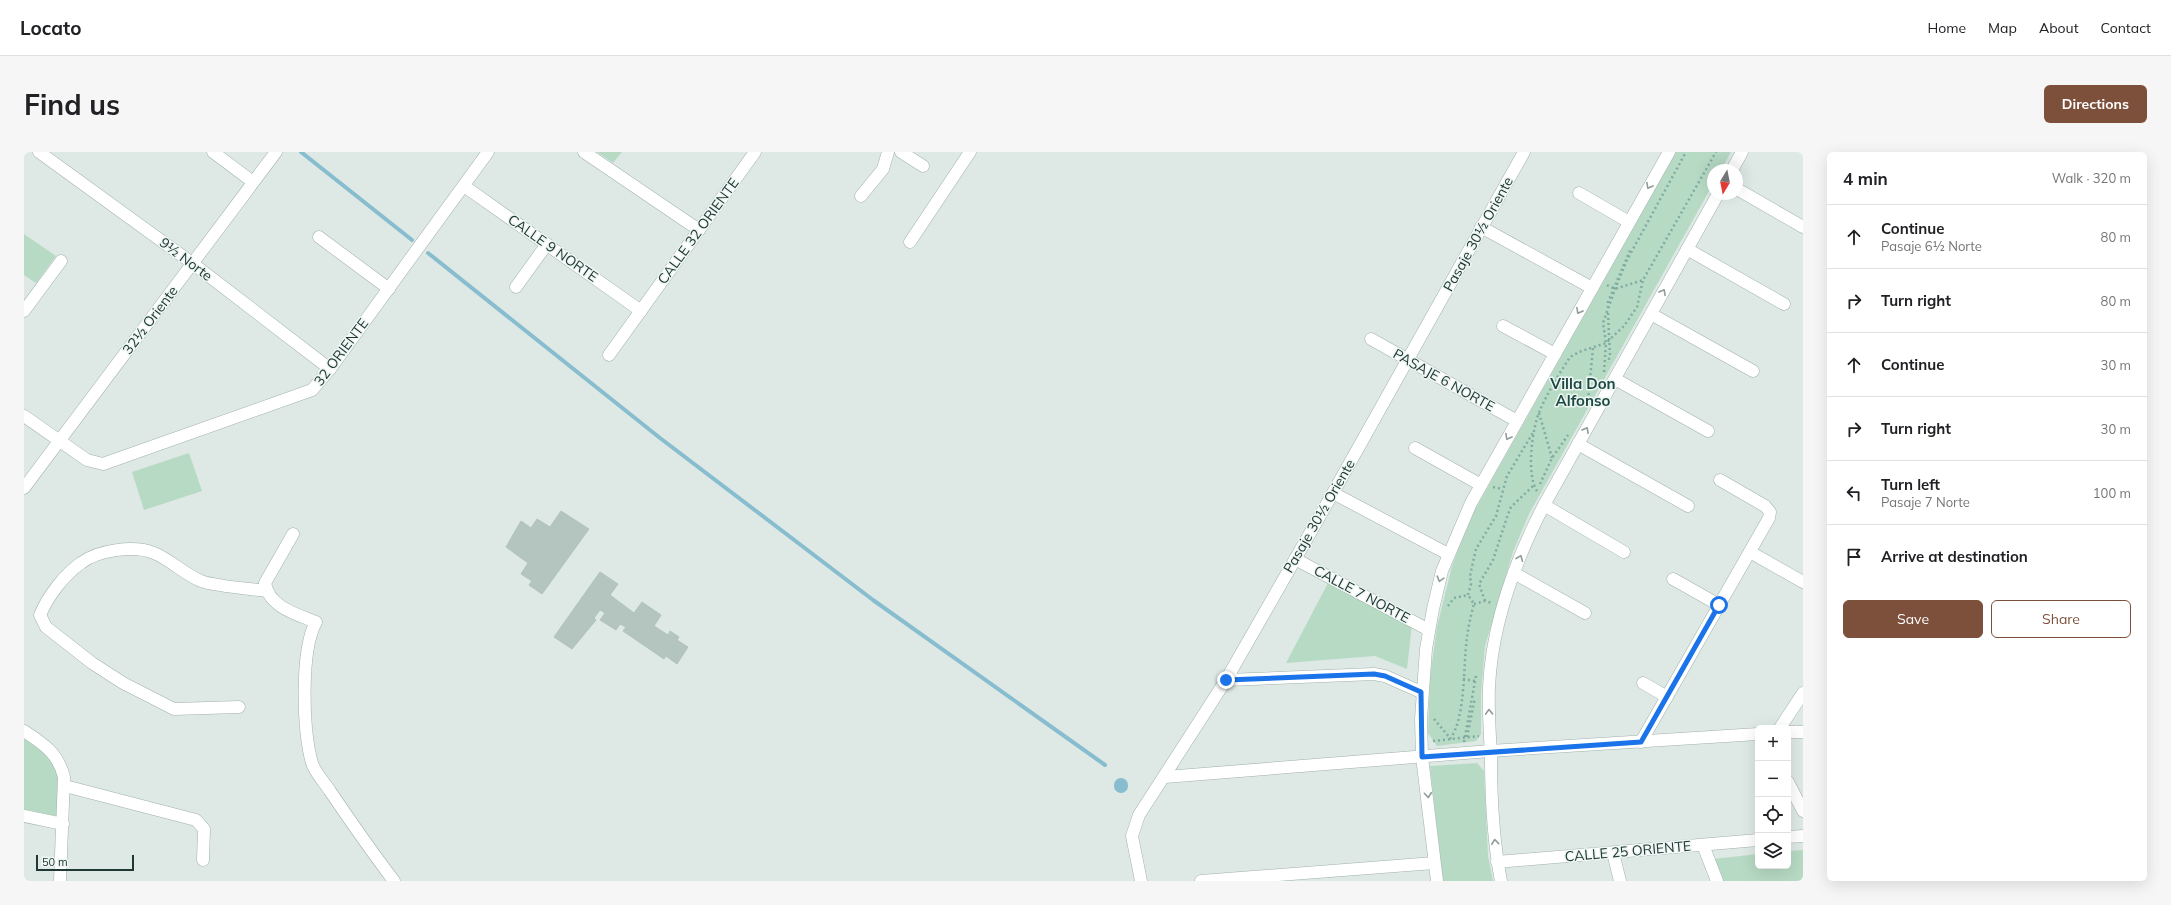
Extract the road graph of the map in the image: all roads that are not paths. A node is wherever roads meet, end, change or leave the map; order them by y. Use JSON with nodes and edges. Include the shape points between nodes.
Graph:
{"nodes":[{"id":1,"x":39,"y":152,"type":"edge"},
{"id":2,"x":213,"y":152,"type":"edge"},
{"id":3,"x":276,"y":152,"type":"edge"},
{"id":4,"x":488,"y":152,"type":"edge"},
{"id":5,"x":584,"y":152,"type":"edge"},
{"id":6,"x":888,"y":152,"type":"edge"},
{"id":7,"x":901,"y":152,"type":"edge"},
{"id":8,"x":970,"y":152,"type":"edge"},
{"id":9,"x":1524,"y":152,"type":"edge"},
{"id":10,"x":1742,"y":152,"type":"edge"},
{"id":11,"x":754,"y":153,"type":"edge"},
{"id":12,"x":1665,"y":153,"type":"edge"},
{"id":13,"x":1735,"y":164,"type":"edge"},
{"id":14,"x":923,"y":166,"type":"dead end"},
{"id":15,"x":253,"y":182,"type":"junction"},
{"id":16,"x":464,"y":186,"type":"junction"},
{"id":17,"x":1579,"y":193,"type":"dead end"},
{"id":18,"x":1743,"y":193,"type":"edge"},
{"id":19,"x":861,"y":196,"type":"dead end"},
{"id":20,"x":1715,"y":200,"type":"edge"},
{"id":21,"x":1629,"y":222,"type":"junction"},
{"id":22,"x":1481,"y":227,"type":"junction"},
{"id":23,"x":1803,"y":228,"type":"edge"},
{"id":24,"x":699,"y":230,"type":"junction"},
{"id":25,"x":319,"y":237,"type":"dead end"},
{"id":26,"x":910,"y":242,"type":"dead end"},
{"id":27,"x":547,"y":244,"type":"junction"},
{"id":28,"x":1687,"y":249,"type":"junction"},
{"id":29,"x":61,"y":261,"type":"dead end"},
{"id":30,"x":192,"y":263,"type":"junction"},
{"id":31,"x":516,"y":287,"type":"dead end"},
{"id":32,"x":1592,"y":288,"type":"junction"},
{"id":33,"x":389,"y":289,"type":"junction"},
{"id":34,"x":1784,"y":304,"type":"dead end"},
{"id":35,"x":24,"y":311,"type":"edge"},
{"id":36,"x":641,"y":311,"type":"junction"},
{"id":37,"x":1651,"y":314,"type":"junction"},
{"id":38,"x":1503,"y":326,"type":"dead end"},
{"id":39,"x":1371,"y":340,"type":"dead end"},
{"id":40,"x":1555,"y":354,"type":"junction"},
{"id":41,"x":609,"y":356,"type":"dead end"},
{"id":42,"x":1407,"y":360,"type":"junction"},
{"id":43,"x":330,"y":369,"type":"junction"},
{"id":44,"x":1753,"y":371,"type":"dead end"},
{"id":45,"x":1609,"y":377,"type":"junction"},
{"id":46,"x":24,"y":416,"type":"edge"},
{"id":47,"x":1517,"y":421,"type":"junction"},
{"id":48,"x":1708,"y":431,"type":"dead end"},
{"id":49,"x":59,"y":441,"type":"junction"},
{"id":50,"x":1578,"y":444,"type":"junction"},
{"id":51,"x":1415,"y":448,"type":"dead end"},
{"id":52,"x":1720,"y":480,"type":"dead end"},
{"id":53,"x":1481,"y":485,"type":"junction"},
{"id":54,"x":24,"y":488,"type":"edge"},
{"id":55,"x":1333,"y":493,"type":"junction"},
{"id":56,"x":1544,"y":505,"type":"junction"},
{"id":57,"x":1688,"y":506,"type":"dead end"},
{"id":58,"x":293,"y":534,"type":"dead end"},
{"id":59,"x":1624,"y":552,"type":"dead end"},
{"id":60,"x":1750,"y":552,"type":"junction"},
{"id":61,"x":1448,"y":554,"type":"junction"},
{"id":62,"x":1295,"y":559,"type":"junction"},
{"id":63,"x":1514,"y":574,"type":"junction"},
{"id":64,"x":1674,"y":579,"type":"dead end"},
{"id":65,"x":1803,"y":582,"type":"edge"},
{"id":66,"x":267,"y":591,"type":"junction"},
{"id":67,"x":1719,"y":605,"type":"junction"},
{"id":68,"x":1585,"y":613,"type":"dead end"},
{"id":69,"x":1429,"y":630,"type":"junction"},
{"id":70,"x":1226,"y":680,"type":"junction"},
{"id":71,"x":1643,"y":683,"type":"dead end"},
{"id":72,"x":1421,"y":692,"type":"junction"},
{"id":73,"x":1803,"y":694,"type":"edge"},
{"id":74,"x":1667,"y":696,"type":"junction"},
{"id":75,"x":239,"y":707,"type":"dead end"},
{"id":76,"x":1782,"y":725,"type":"edge"},
{"id":77,"x":24,"y":731,"type":"edge"},
{"id":78,"x":1791,"y":732,"type":"edge"},
{"id":79,"x":1803,"y":732,"type":"edge"},
{"id":80,"x":1755,"y":734,"type":"edge"},
{"id":81,"x":1641,"y":742,"type":"junction"},
{"id":82,"x":1490,"y":751,"type":"junction"},
{"id":83,"x":1422,"y":757,"type":"junction"},
{"id":84,"x":1165,"y":777,"type":"junction"},
{"id":85,"x":65,"y":786,"type":"junction"},
{"id":86,"x":1791,"y":788,"type":"edge"},
{"id":87,"x":1803,"y":811,"type":"edge"},
{"id":88,"x":24,"y":816,"type":"edge"},
{"id":89,"x":63,"y":824,"type":"junction"},
{"id":90,"x":1803,"y":836,"type":"edge"},
{"id":91,"x":1791,"y":837,"type":"edge"},
{"id":92,"x":1755,"y":840,"type":"edge"},
{"id":93,"x":1703,"y":845,"type":"junction"},
{"id":94,"x":1613,"y":852,"type":"junction"},
{"id":95,"x":203,"y":860,"type":"dead end"},
{"id":96,"x":1498,"y":862,"type":"junction"},
{"id":97,"x":1434,"y":863,"type":"junction"},
{"id":98,"x":60,"y":881,"type":"edge"},
{"id":99,"x":394,"y":881,"type":"edge"},
{"id":100,"x":1141,"y":881,"type":"edge"},
{"id":101,"x":1201,"y":881,"type":"edge"},
{"id":102,"x":1437,"y":881,"type":"edge"},
{"id":103,"x":1501,"y":881,"type":"edge"},
{"id":104,"x":1620,"y":881,"type":"edge"},
{"id":105,"x":1717,"y":881,"type":"edge"}],
"edges":[{"from":1,"to":30,"type":"street","name":"9½ Norte"},
{"from":2,"to":15,"type":"street"},
{"from":3,"to":15,"type":"street","name":"32½ Oriente"},
{"from":4,"to":16,"type":"street","name":"32 ORIENTE"},
{"from":5,"to":24,"type":"street"},
{"from":6,"to":19,"type":"street","via":[[883,169]]},
{"from":7,"to":14,"type":"street"},
{"from":8,"to":26,"type":"street"},
{"from":9,"to":22,"type":"street","name":"Pasaje 30½ Oriente"},
{"from":10,"to":13,"type":"street"},
{"from":11,"to":24,"type":"street","name":"CALLE 32 ORIENTE"},
{"from":12,"to":21,"type":"street","one_way":true},
{"from":15,"to":30,"type":"street","name":"32½ Oriente"},
{"from":16,"to":27,"type":"street","name":"CALLE 9 NORTE"},
{"from":16,"to":33,"type":"street","name":"32 ORIENTE"},
{"from":17,"to":21,"type":"street"},
{"from":18,"to":23,"type":"street"},
{"from":20,"to":28,"type":"street"},
{"from":21,"to":32,"type":"street"},
{"from":22,"to":32,"type":"street"},
{"from":22,"to":42,"type":"street","name":"Pasaje 30½ Oriente"},
{"from":24,"to":36,"type":"street","name":"CALLE 32 ORIENTE"},
{"from":25,"to":33,"type":"street"},
{"from":27,"to":31,"type":"street"},
{"from":27,"to":36,"type":"street","name":"CALLE 9 NORTE"},
{"from":28,"to":34,"type":"street"},
{"from":37,"to":28,"type":"street","one_way":true},
{"from":29,"to":35,"type":"street"},
{"from":30,"to":43,"type":"street","name":"9½ Norte"},
{"from":30,"to":49,"type":"street","name":"32½ Oriente"},
{"from":32,"to":40,"type":"street","one_way":true},
{"from":33,"to":43,"type":"street","name":"32 ORIENTE"},
{"from":36,"to":41,"type":"street","name":"CALLE 32 ORIENTE"},
{"from":37,"to":44,"type":"street"},
{"from":37,"to":45,"type":"street"},
{"from":38,"to":40,"type":"street"},
{"from":39,"to":42,"type":"street","name":"PASAJE 6 NORTE"},
{"from":40,"to":47,"type":"street"},
{"from":42,"to":47,"type":"street","name":"PASAJE 6 NORTE"},
{"from":42,"to":55,"type":"street","name":"Pasaje 30½ Oriente"},
{"from":43,"to":49,"type":"street","name":"32 ORIENTE","via":[[317,387],[306,394],[110,462],[92,462]]},
{"from":45,"to":48,"type":"street"},
{"from":50,"to":45,"type":"street","one_way":true},
{"from":46,"to":49,"type":"street","name":"32 ORIENTE"},
{"from":47,"to":53,"type":"street","one_way":true},
{"from":49,"to":54,"type":"street","name":"32½ Oriente"},
{"from":50,"to":56,"type":"street"},
{"from":50,"to":57,"type":"street"},
{"from":51,"to":53,"type":"street"},
{"from":52,"to":60,"type":"street","via":[[1765,506],[1770,512]]},
{"from":53,"to":61,"type":"street"},
{"from":55,"to":61,"type":"street"},
{"from":55,"to":62,"type":"street","name":"Pasaje 30½ Oriente"},
{"from":56,"to":59,"type":"street"},
{"from":63,"to":56,"type":"street","one_way":true},
{"from":58,"to":66,"type":"street","via":[[265,583]]},
{"from":60,"to":65,"type":"street"},
{"from":60,"to":67,"type":"street"},
{"from":61,"to":69,"type":"street","one_way":true,"via":[[1437,588]]},
{"from":62,"to":69,"type":"street","name":"CALLE 7 NORTE"},
{"from":62,"to":70,"type":"street","name":"Pasaje 30½ Oriente"},
{"from":63,"to":68,"type":"street"},
{"from":82,"to":63,"type":"street","one_way":true,"via":[[1491,669],[1500,615]]},
{"from":64,"to":67,"type":"street"},
{"from":66,"to":75,"type":"street","via":[[202,581],[167,559],[143,549],[111,550],[82,563],[45,603],[40,615],[46,627],[92,663],[123,684],[174,709]]},
{"from":66,"to":99,"type":"street","via":[[272,600],[286,609],[316,622],[310,633],[305,673],[305,715],[312,765]]},
{"from":67,"to":74,"type":"street"},
{"from":69,"to":72,"type":"street"},
{"from":70,"to":72,"type":"street","via":[[1374,674],[1385,676]]},
{"from":70,"to":84,"type":"street","name":"Pasaje 30½ Oriente"},
{"from":71,"to":74,"type":"street"},
{"from":72,"to":83,"type":"street"},
{"from":73,"to":76,"type":"street"},
{"from":74,"to":81,"type":"street"},
{"from":77,"to":85,"type":"street","via":[[55,754],[61,765]]},
{"from":78,"to":79,"type":"street"},
{"from":80,"to":81,"type":"street"},
{"from":81,"to":82,"type":"street"},
{"from":82,"to":83,"type":"street"},
{"from":96,"to":82,"type":"street","one_way":true,"via":[[1493,825]]},
{"from":83,"to":84,"type":"street"},
{"from":83,"to":97,"type":"street","one_way":true},
{"from":84,"to":100,"type":"street","name":"Pasaje 30½ Oriente","via":[[1134,825],[1132,836]]},
{"from":85,"to":89,"type":"street"},
{"from":85,"to":95,"type":"street","via":[[196,820],[204,829]]},
{"from":86,"to":87,"type":"street"},
{"from":88,"to":89,"type":"street"},
{"from":89,"to":98,"type":"street"},
{"from":90,"to":91,"type":"street"},
{"from":92,"to":93,"type":"street","name":"CALLE 25 ORIENTE"},
{"from":93,"to":94,"type":"street","name":"CALLE 25 ORIENTE"},
{"from":93,"to":105,"type":"street"},
{"from":94,"to":96,"type":"street","name":"CALLE 25 ORIENTE"},
{"from":94,"to":104,"type":"street"},
{"from":96,"to":103,"type":"street"},
{"from":97,"to":101,"type":"street"},
{"from":97,"to":102,"type":"street"}]}
